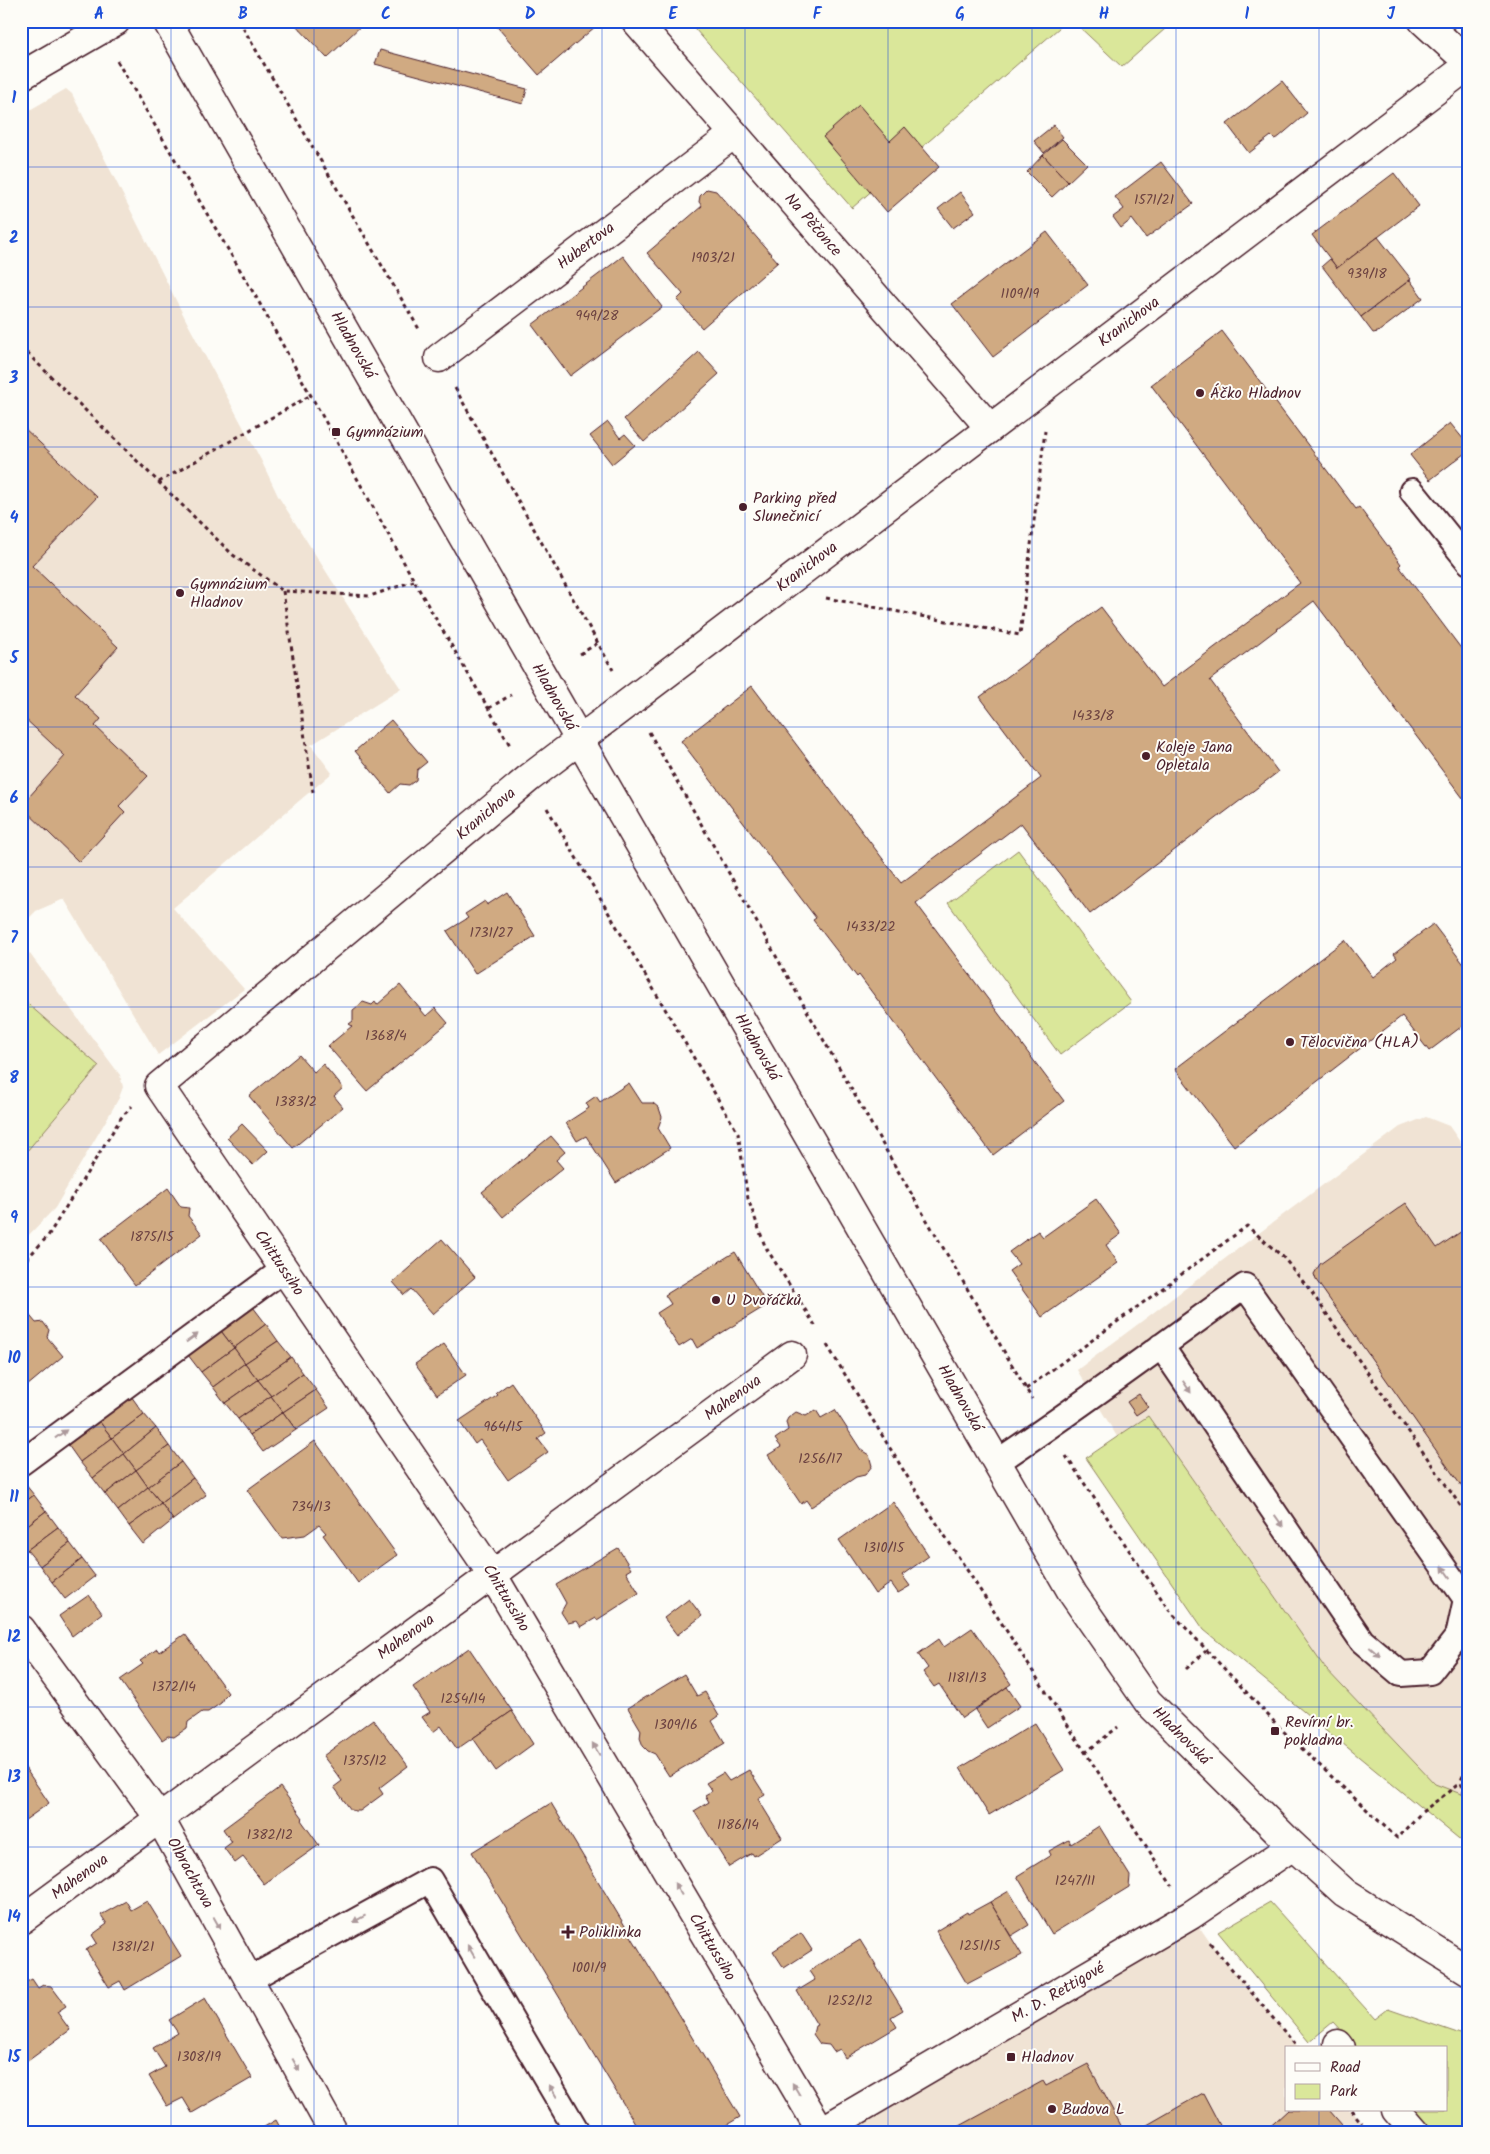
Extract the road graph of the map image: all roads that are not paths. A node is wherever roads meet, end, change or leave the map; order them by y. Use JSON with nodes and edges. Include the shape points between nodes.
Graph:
{"nodes":[{"id":1,"x":167,"y":21,"type":"edge"},
{"id":2,"x":636,"y":21,"type":"edge"},
{"id":3,"x":1423,"y":21,"type":"edge"},
{"id":4,"x":108,"y":26,"type":"edge"},
{"id":5,"x":1469,"y":64,"type":"edge"},
{"id":6,"x":21,"y":76,"type":"edge"},
{"id":7,"x":734,"y":134,"type":"junction"},
{"id":8,"x":439,"y":358,"type":"road end"},
{"id":9,"x":990,"y":428,"type":"junction"},
{"id":10,"x":1412,"y":490,"type":"dead end"},
{"id":11,"x":1469,"y":562,"type":"edge"},
{"id":12,"x":580,"y":741,"type":"junction"},
{"id":13,"x":159,"y":1086,"type":"joint"},
{"id":14,"x":284,"y":1270,"type":"junction"},
{"id":15,"x":1160,"y":1346,"type":"junction"},
{"id":16,"x":792,"y":1356,"type":"dead end"},
{"id":17,"x":21,"y":1462,"type":"edge"},
{"id":18,"x":997,"y":1462,"type":"junction"},
{"id":19,"x":492,"y":1574,"type":"junction"},
{"id":20,"x":21,"y":1629,"type":"edge"},
{"id":21,"x":160,"y":1820,"type":"junction"},
{"id":22,"x":1293,"y":1846,"type":"junction"},
{"id":23,"x":21,"y":1920,"type":"edge"},
{"id":24,"x":1469,"y":1971,"type":"edge"},
{"id":25,"x":248,"y":1980,"type":"junction"},
{"id":26,"x":1398,"y":2112,"type":"edge"},
{"id":27,"x":820,"y":2132,"type":"edge"},
{"id":28,"x":334,"y":2133,"type":"edge"},
{"id":29,"x":578,"y":2133,"type":"edge"},
{"id":30,"x":1416,"y":2133,"type":"edge"}],
"edges":[{"from":1,"to":12,"type":"street","name":"Hladnovská"},
{"from":2,"to":7,"type":"street","name":"Na Pěčonce"},
{"from":3,"to":5,"type":"street"},
{"from":4,"to":6,"type":"street"},
{"from":5,"to":9,"type":"street","name":"Kranichova"},
{"from":7,"to":8,"type":"street","name":"Hubertova"},
{"from":7,"to":9,"type":"street","name":"Na Pěčonce"},
{"from":9,"to":12,"type":"street","name":"Kranichova"},
{"from":10,"to":11,"type":"lane"},
{"from":12,"to":13,"type":"street","name":"Kranichova","via":[[530,778]]},
{"from":12,"to":18,"type":"street","name":"Hladnovská"},
{"from":13,"to":14,"type":"street","name":"Chittussiho"},
{"from":17,"to":14,"type":"lane","one_way":true},
{"from":14,"to":19,"type":"street","name":"Chittussiho"},
{"from":15,"to":15,"type":"lane","one_way":true,"via":[[1362,1641],[1401,1674],[1430,1672],[1458,1636],[1466,1599],[1245,1286]]},
{"from":15,"to":18,"type":"lane"},
{"from":16,"to":19,"type":"street","name":"Mahenova"},
{"from":18,"to":22,"type":"street","name":"Hladnovská","via":[[1073,1594],[1148,1702]]},
{"from":19,"to":21,"type":"street","name":"Mahenova"},
{"from":27,"to":19,"type":"street","name":"Chittussiho","one_way":true},
{"from":20,"to":21,"type":"street","name":"Olbrachtova"},
{"from":21,"to":23,"type":"street","name":"Mahenova"},
{"from":21,"to":25,"type":"street","name":"Olbrachtova","one_way":true},
{"from":22,"to":24,"type":"street","name":"Hladnovská","via":[[1345,1893]]},
{"from":22,"to":27,"type":"street","name":"M. D. Rettigové","via":[[1191,1915]]},
{"from":25,"to":28,"type":"street","name":"Olbrachtova","one_way":true},
{"from":29,"to":25,"type":"lane","one_way":true,"via":[[430,1880]]},
{"from":26,"to":30,"type":"street"}]}
